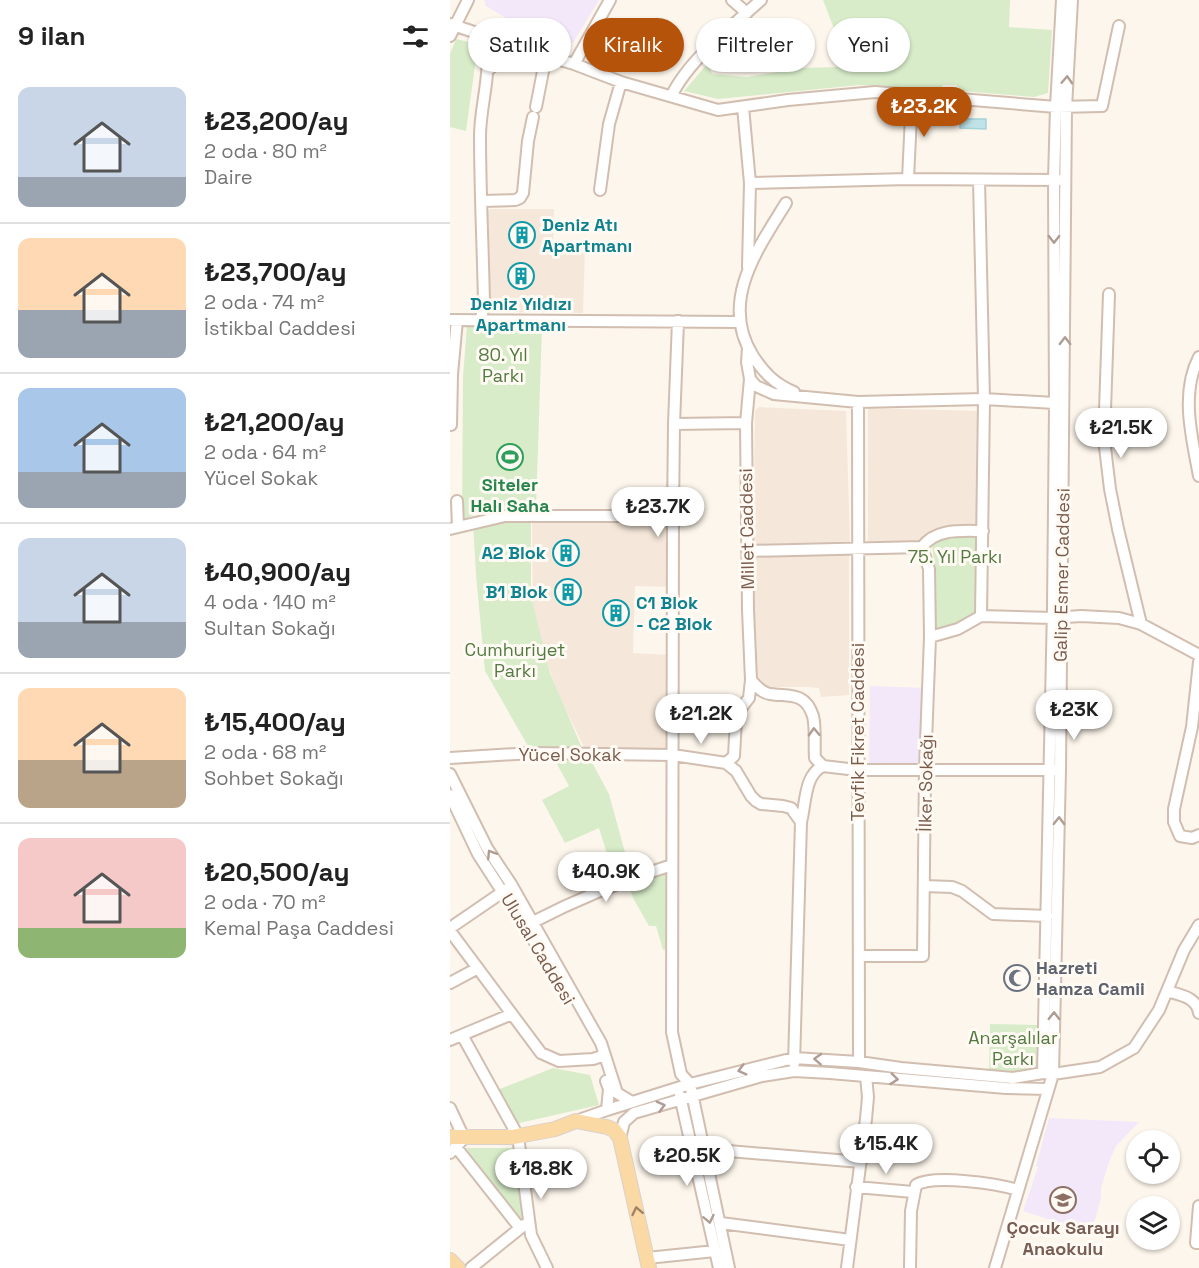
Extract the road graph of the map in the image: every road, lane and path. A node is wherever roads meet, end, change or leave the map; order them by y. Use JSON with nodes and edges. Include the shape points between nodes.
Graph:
{"nodes":[{"id":1,"x":468,"y":0,"type":"edge"},
{"id":2,"x":610,"y":0,"type":"edge"},
{"id":3,"x":732,"y":0,"type":"edge"},
{"id":4,"x":761,"y":0,"type":"edge"},
{"id":5,"x":1062,"y":0,"type":"edge"},
{"id":6,"x":1072,"y":0,"type":"edge"},
{"id":7,"x":747,"y":13,"type":"junction"},
{"id":8,"x":452,"y":24,"type":"edge"},
{"id":9,"x":1119,"y":26,"type":"dead end"},
{"id":10,"x":468,"y":30,"type":"edge"},
{"id":11,"x":450,"y":36,"type":"edge"},
{"id":12,"x":571,"y":63,"type":"edge"},
{"id":13,"x":574,"y":64,"type":"junction"},
{"id":14,"x":488,"y":72,"type":"edge"},
{"id":15,"x":543,"y":72,"type":"edge"},
{"id":16,"x":621,"y":82,"type":"junction"},
{"id":17,"x":672,"y":95,"type":"junction"},
{"id":18,"x":912,"y":95,"type":"junction"},
{"id":19,"x":743,"y":107,"type":"junction"},
{"id":20,"x":1061,"y":107,"type":"junction"},
{"id":21,"x":908,"y":179,"type":"junction"},
{"id":22,"x":979,"y":180,"type":"junction"},
{"id":23,"x":1060,"y":180,"type":"junction"},
{"id":24,"x":750,"y":183,"type":"junction"},
{"id":25,"x":600,"y":190,"type":"dead end"},
{"id":26,"x":482,"y":201,"type":"junction"},
{"id":27,"x":786,"y":203,"type":"dead end"},
{"id":28,"x":748,"y":270,"type":"junction"},
{"id":29,"x":1109,"y":294,"type":"dead end"},
{"id":30,"x":481,"y":319,"type":"junction"},
{"id":31,"x":453,"y":320,"type":"edge"},
{"id":32,"x":678,"y":321,"type":"junction"},
{"id":33,"x":739,"y":322,"type":"junction"},
{"id":34,"x":748,"y":348,"type":"junction"},
{"id":35,"x":1199,"y":357,"type":"edge"},
{"id":36,"x":750,"y":379,"type":"junction"},
{"id":37,"x":812,"y":397,"type":"junction"},
{"id":38,"x":984,"y":399,"type":"junction"},
{"id":39,"x":858,"y":402,"type":"junction"},
{"id":40,"x":1058,"y":403,"type":"junction"},
{"id":41,"x":746,"y":423,"type":"junction"},
{"id":42,"x":674,"y":424,"type":"junction"},
{"id":43,"x":451,"y":425,"type":"edge"},
{"id":44,"x":1199,"y":476,"type":"edge"},
{"id":45,"x":457,"y":501,"type":"dead end"},
{"id":46,"x":673,"y":516,"type":"junction"},
{"id":47,"x":454,"y":527,"type":"edge"},
{"id":48,"x":983,"y":531,"type":"junction"},
{"id":49,"x":922,"y":547,"type":"junction"},
{"id":50,"x":859,"y":549,"type":"junction"},
{"id":51,"x":747,"y":551,"type":"junction"},
{"id":52,"x":981,"y":616,"type":"junction"},
{"id":53,"x":1057,"y":617,"type":"junction"},
{"id":54,"x":1142,"y":624,"type":"junction"},
{"id":55,"x":930,"y":637,"type":"junction"},
{"id":56,"x":1199,"y":654,"type":"edge"},
{"id":57,"x":1199,"y":662,"type":"edge"},
{"id":58,"x":752,"y":680,"type":"junction"},
{"id":59,"x":768,"y":694,"type":"junction"},
{"id":60,"x":744,"y":706,"type":"junction"},
{"id":61,"x":735,"y":753,"type":"junction"},
{"id":62,"x":673,"y":755,"type":"junction"},
{"id":63,"x":450,"y":758,"type":"edge"},
{"id":64,"x":819,"y":762,"type":"junction"},
{"id":65,"x":726,"y":763,"type":"junction"},
{"id":66,"x":925,"y":769,"type":"junction"},
{"id":67,"x":857,"y":770,"type":"junction"},
{"id":68,"x":1055,"y":770,"type":"junction"},
{"id":69,"x":736,"y":771,"type":"junction"},
{"id":70,"x":450,"y":774,"type":"edge"},
{"id":71,"x":807,"y":789,"type":"junction"},
{"id":72,"x":450,"y":795,"type":"edge"},
{"id":73,"x":783,"y":806,"type":"junction"},
{"id":74,"x":801,"y":822,"type":"junction"},
{"id":75,"x":1199,"y":835,"type":"edge"},
{"id":76,"x":672,"y":866,"type":"junction"},
{"id":77,"x":924,"y":886,"type":"junction"},
{"id":78,"x":507,"y":888,"type":"junction"},
{"id":79,"x":1047,"y":916,"type":"junction"},
{"id":80,"x":529,"y":924,"type":"junction"},
{"id":81,"x":1199,"y":925,"type":"edge"},
{"id":82,"x":450,"y":930,"type":"edge"},
{"id":83,"x":860,"y":956,"type":"junction"},
{"id":84,"x":478,"y":969,"type":"junction"},
{"id":85,"x":450,"y":983,"type":"edge"},
{"id":86,"x":1167,"y":991,"type":"junction"},
{"id":87,"x":1199,"y":1013,"type":"edge"},
{"id":88,"x":514,"y":1016,"type":"junction"},
{"id":89,"x":462,"y":1035,"type":"junction"},
{"id":90,"x":450,"y":1040,"type":"edge"},
{"id":91,"x":602,"y":1056,"type":"junction"},
{"id":92,"x":794,"y":1058,"type":"junction"},
{"id":93,"x":859,"y":1062,"type":"junction"},
{"id":94,"x":794,"y":1071,"type":"junction"},
{"id":95,"x":681,"y":1074,"type":"junction"},
{"id":96,"x":1048,"y":1074,"type":"junction"},
{"id":97,"x":866,"y":1076,"type":"junction"},
{"id":98,"x":690,"y":1084,"type":"junction"},
{"id":99,"x":678,"y":1088,"type":"junction"},
{"id":100,"x":1048,"y":1089,"type":"junction"},
{"id":101,"x":687,"y":1099,"type":"junction"},
{"id":102,"x":632,"y":1102,"type":"junction"},
{"id":103,"x":450,"y":1108,"type":"edge"},
{"id":104,"x":607,"y":1110,"type":"junction"},
{"id":105,"x":576,"y":1121,"type":"junction"},
{"id":106,"x":518,"y":1136,"type":"junction"},
{"id":107,"x":620,"y":1138,"type":"junction"},
{"id":108,"x":455,"y":1144,"type":"edge"},
{"id":109,"x":705,"y":1149,"type":"junction"},
{"id":110,"x":861,"y":1162,"type":"junction"},
{"id":111,"x":856,"y":1187,"type":"junction"},
{"id":112,"x":1018,"y":1190,"type":"junction"},
{"id":113,"x":913,"y":1192,"type":"junction"},
{"id":114,"x":1199,"y":1206,"type":"edge"},
{"id":115,"x":529,"y":1220,"type":"junction"},
{"id":116,"x":721,"y":1223,"type":"junction"},
{"id":117,"x":520,"y":1228,"type":"junction"},
{"id":118,"x":850,"y":1240,"type":"junction"},
{"id":119,"x":1199,"y":1243,"type":"edge"},
{"id":120,"x":715,"y":1251,"type":"junction"},
{"id":121,"x":450,"y":1260,"type":"edge"},
{"id":122,"x":648,"y":1263,"type":"edge"},
{"id":123,"x":458,"y":1268,"type":"edge"},
{"id":124,"x":471,"y":1268,"type":"edge"},
{"id":125,"x":548,"y":1268,"type":"edge"},
{"id":126,"x":719,"y":1268,"type":"edge"},
{"id":127,"x":729,"y":1268,"type":"edge"},
{"id":128,"x":847,"y":1268,"type":"edge"},
{"id":129,"x":910,"y":1268,"type":"edge"},
{"id":130,"x":995,"y":1268,"type":"edge"}],
"edges":[{"from":1,"to":8,"type":"street"},
{"from":2,"to":13,"type":"street"},
{"from":3,"to":7,"type":"street"},
{"from":4,"to":7,"type":"street"},
{"from":5,"to":20,"type":"street"},
{"from":20,"to":6,"type":"street","one_way":true},
{"from":7,"to":17,"type":"street","via":[[679,80]]},
{"from":8,"to":10,"type":"street"},
{"from":8,"to":11,"type":"street"},
{"from":9,"to":20,"type":"street","via":[[1102,106]]},
{"from":12,"to":13,"type":"street"},
{"from":13,"to":16,"type":"street"},
{"from":14,"to":26,"type":"street","via":[[480,134]]},
{"from":15,"to":26,"type":"street","via":[[528,141],[523,193],[515,200]]},
{"from":16,"to":17,"type":"street"},
{"from":16,"to":25,"type":"street","via":[[609,124]]},
{"from":17,"to":19,"type":"street","via":[[718,110]]},
{"from":18,"to":19,"type":"street","via":[[875,92]]},
{"from":18,"to":20,"type":"street"},
{"from":18,"to":21,"type":"street"},
{"from":19,"to":24,"type":"street"},
{"from":20,"to":23,"type":"street","name":"Galip Esmer Caddesi"},
{"from":21,"to":22,"type":"street"},
{"from":21,"to":24,"type":"street"},
{"from":22,"to":23,"type":"street"},
{"from":22,"to":38,"type":"street"},
{"from":23,"to":40,"type":"street","name":"Galip Esmer Caddesi"},
{"from":24,"to":28,"type":"street"},
{"from":26,"to":30,"type":"street"},
{"from":27,"to":28,"type":"street"},
{"from":28,"to":33,"type":"street","via":[[740,295]]},
{"from":29,"to":54,"type":"street","via":[[1104,439],[1118,529]]},
{"from":30,"to":31,"type":"street"},
{"from":30,"to":32,"type":"street"},
{"from":31,"to":43,"type":"street"},
{"from":32,"to":33,"type":"street"},
{"from":32,"to":42,"type":"street"},
{"from":33,"to":34,"type":"street"},
{"from":34,"to":36,"type":"street","name":"Millet Caddesi"},
{"from":34,"to":37,"type":"street","via":[[771,379]]},
{"from":35,"to":44,"type":"street","via":[[1189,388],[1191,436]]},
{"from":36,"to":37,"type":"street","via":[[774,394]]},
{"from":36,"to":41,"type":"street","name":"Millet Caddesi"},
{"from":37,"to":39,"type":"street"},
{"from":38,"to":39,"type":"street"},
{"from":38,"to":40,"type":"street"},
{"from":38,"to":48,"type":"street"},
{"from":39,"to":50,"type":"street","name":"Tevfik Fikret Caddesi"},
{"from":40,"to":53,"type":"street","name":"Galip Esmer Caddesi"},
{"from":41,"to":42,"type":"street"},
{"from":41,"to":51,"type":"street","name":"Millet Caddesi"},
{"from":42,"to":46,"type":"street"},
{"from":45,"to":47,"type":"street"},
{"from":46,"to":47,"type":"street","via":[[505,516]]},
{"from":46,"to":62,"type":"street"},
{"from":48,"to":49,"type":"street","via":[[942,533]]},
{"from":48,"to":52,"type":"street"},
{"from":49,"to":50,"type":"street"},
{"from":49,"to":55,"type":"street","name":"İlker Sokağı","via":[[929,569]]},
{"from":50,"to":51,"type":"street"},
{"from":50,"to":67,"type":"street","name":"Tevfik Fikret Caddesi"},
{"from":51,"to":58,"type":"street","name":"Millet Caddesi"},
{"from":52,"to":53,"type":"street"},
{"from":52,"to":55,"type":"street","via":[[958,629]]},
{"from":53,"to":54,"type":"street","via":[[1119,618]]},
{"from":53,"to":68,"type":"street","name":"Galip Esmer Caddesi"},
{"from":54,"to":56,"type":"street"},
{"from":55,"to":66,"type":"street","name":"İlker Sokağı"},
{"from":57,"to":75,"type":"street","via":[[1192,727],[1174,822],[1180,836]]},
{"from":58,"to":59,"type":"street"},
{"from":58,"to":60,"type":"street","name":"Millet Caddesi"},
{"from":59,"to":60,"type":"street"},
{"from":64,"to":59,"type":"street","one_way":true,"via":[[812,712],[793,694]]},
{"from":60,"to":61,"type":"street","via":[[736,719]]},
{"from":61,"to":65,"type":"street"},
{"from":61,"to":69,"type":"street"},
{"from":62,"to":63,"type":"street","name":"Yücel Sokak","via":[[532,753]]},
{"from":62,"to":65,"type":"street","name":"Yücel Sokak"},
{"from":62,"to":76,"type":"street"},
{"from":64,"to":67,"type":"street"},
{"from":64,"to":71,"type":"street"},
{"from":65,"to":69,"type":"street"},
{"from":66,"to":67,"type":"street"},
{"from":66,"to":68,"type":"street"},
{"from":66,"to":77,"type":"street","name":"İlker Sokağı"},
{"from":67,"to":83,"type":"street","name":"Tevfik Fikret Caddesi"},
{"from":68,"to":79,"type":"street"},
{"from":96,"to":68,"type":"street","one_way":true},
{"from":69,"to":73,"type":"street","via":[[756,801]]},
{"from":78,"to":70,"type":"street","one_way":true},
{"from":71,"to":73,"type":"street","via":[[796,801]]},
{"from":71,"to":74,"type":"street"},
{"from":72,"to":78,"type":"street","name":"Ulusal Caddesi","via":[[478,854]]},
{"from":73,"to":74,"type":"street","via":[[791,808]]},
{"from":74,"to":92,"type":"street"},
{"from":76,"to":80,"type":"street","via":[[616,883]]},
{"from":76,"to":95,"type":"street","via":[[672,1032]]},
{"from":77,"to":79,"type":"street","via":[[952,886],[993,914]]},
{"from":77,"to":83,"type":"street","name":"İlker Sokağı","via":[[923,956]]},
{"from":78,"to":80,"type":"street"},
{"from":78,"to":82,"type":"street"},
{"from":79,"to":96,"type":"street"},
{"from":80,"to":91,"type":"street","via":[[601,1043]]},
{"from":81,"to":86,"type":"street"},
{"from":82,"to":84,"type":"street"},
{"from":83,"to":93,"type":"street","name":"Tevfik Fikret Caddesi"},
{"from":84,"to":85,"type":"street"},
{"from":84,"to":88,"type":"street"},
{"from":86,"to":87,"type":"street","via":[[1193,1000]]},
{"from":86,"to":96,"type":"street","via":[[1134,1048],[1100,1066]]},
{"from":88,"to":89,"type":"street"},
{"from":88,"to":91,"type":"street","via":[[541,1053],[559,1061]]},
{"from":89,"to":90,"type":"street"},
{"from":89,"to":106,"type":"street"},
{"from":91,"to":102,"type":"street","via":[[616,1093]]},
{"from":91,"to":104,"type":"street","via":[[609,1089]]},
{"from":93,"to":92,"type":"street","one_way":true},
{"from":92,"to":94,"type":"street"},
{"from":92,"to":98,"type":"street","one_way":true},
{"from":93,"to":96,"type":"street","via":[[1013,1078]]},
{"from":94,"to":97,"type":"street"},
{"from":94,"to":101,"type":"street","via":[[762,1076]]},
{"from":95,"to":98,"type":"street"},
{"from":95,"to":99,"type":"street"},
{"from":96,"to":100,"type":"street"},
{"from":97,"to":100,"type":"street","one_way":true},
{"from":97,"to":110,"type":"street","via":[[868,1097]]},
{"from":98,"to":99,"type":"street"},
{"from":98,"to":101,"type":"street"},
{"from":99,"to":101,"type":"street"},
{"from":99,"to":102,"type":"street"},
{"from":100,"to":112,"type":"street"},
{"from":107,"to":101,"type":"street","one_way":true,"via":[[624,1122],[634,1113]]},
{"from":101,"to":109,"type":"street"},
{"from":101,"to":120,"type":"street","one_way":true},
{"from":102,"to":104,"type":"street"},
{"from":103,"to":108,"type":"street"},
{"from":104,"to":105,"type":"street"},
{"from":105,"to":106,"type":"main road"},
{"from":105,"to":107,"type":"main road","via":[[607,1127]]},
{"from":106,"to":108,"type":"main road"},
{"from":106,"to":115,"type":"street"},
{"from":122,"to":107,"type":"main road","one_way":true},
{"from":108,"to":117,"type":"street"},
{"from":109,"to":110,"type":"street"},
{"from":109,"to":116,"type":"street"},
{"from":110,"to":111,"type":"street"},
{"from":111,"to":113,"type":"street"},
{"from":111,"to":118,"type":"street"},
{"from":112,"to":113,"type":"street","via":[[995,1184],[936,1180],[916,1185]]},
{"from":112,"to":130,"type":"street"},
{"from":113,"to":129,"type":"street"},
{"from":114,"to":119,"type":"street"},
{"from":115,"to":117,"type":"street"},
{"from":115,"to":125,"type":"street","via":[[531,1235]]},
{"from":116,"to":118,"type":"street"},
{"from":116,"to":127,"type":"street"},
{"from":117,"to":124,"type":"street"},
{"from":118,"to":128,"type":"street"},
{"from":120,"to":122,"type":"street"},
{"from":120,"to":126,"type":"street"},
{"from":121,"to":123,"type":"main road"}]}
